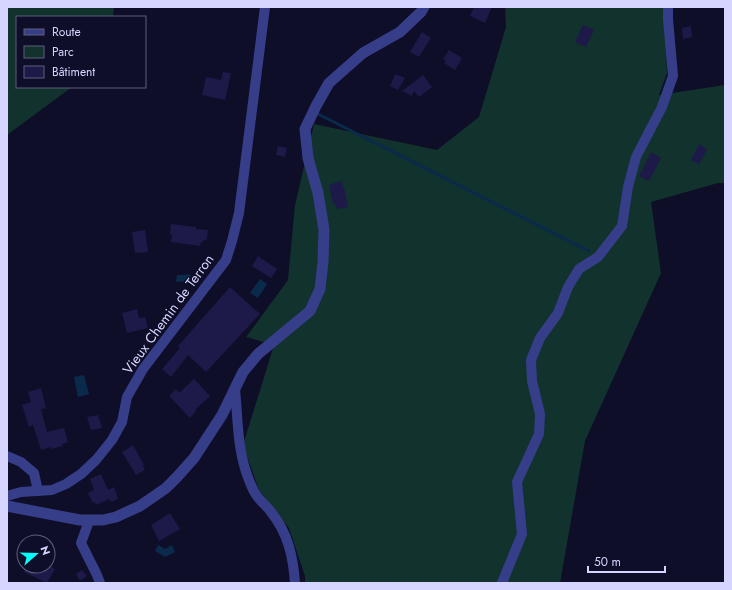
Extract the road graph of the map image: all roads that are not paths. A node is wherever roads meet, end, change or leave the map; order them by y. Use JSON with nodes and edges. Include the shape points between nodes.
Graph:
{"nodes":[{"id":1,"x":264,"y":7,"type":"edge"},
{"id":2,"x":424,"y":7,"type":"edge"},
{"id":3,"x":668,"y":7,"type":"edge"},
{"id":4,"x":235,"y":389,"type":"junction"},
{"id":5,"x":7,"y":456,"type":"edge"},
{"id":6,"x":38,"y":491,"type":"junction"},
{"id":7,"x":7,"y":496,"type":"edge"},
{"id":8,"x":7,"y":506,"type":"edge"},
{"id":9,"x":89,"y":521,"type":"junction"},
{"id":10,"x":100,"y":583,"type":"edge"},
{"id":11,"x":295,"y":583,"type":"edge"},
{"id":12,"x":502,"y":583,"type":"edge"}],
"edges":[{"from":1,"to":6,"type":"street","name":"Vieux Chemin de Terron","via":[[239,213],[226,260],[143,369],[127,397],[122,422],[96,460],[66,484],[52,490]]},
{"from":2,"to":4,"type":"street","via":[[400,32],[363,53],[329,83],[316,106],[305,129],[308,158],[318,193],[324,230],[320,289],[310,311],[258,354],[243,372]]},
{"from":3,"to":12,"type":"street","via":[[673,76],[662,107],[636,157],[622,226],[598,257],[579,268],[558,313],[540,338],[531,360],[532,381],[540,414],[539,434],[517,482],[522,534]]},
{"from":4,"to":9,"type":"street","via":[[222,416],[194,458],[166,488],[128,512],[103,520]]},
{"from":4,"to":11,"type":"street","via":[[239,446],[248,478],[256,496],[271,511],[283,530],[290,546]]},
{"from":5,"to":6,"type":"street","via":[[21,462],[34,473]]},
{"from":6,"to":7,"type":"street","name":"Vieux Chemin de Terron"},
{"from":8,"to":9,"type":"street"},
{"from":9,"to":10,"type":"street","via":[[81,544]]}]}
